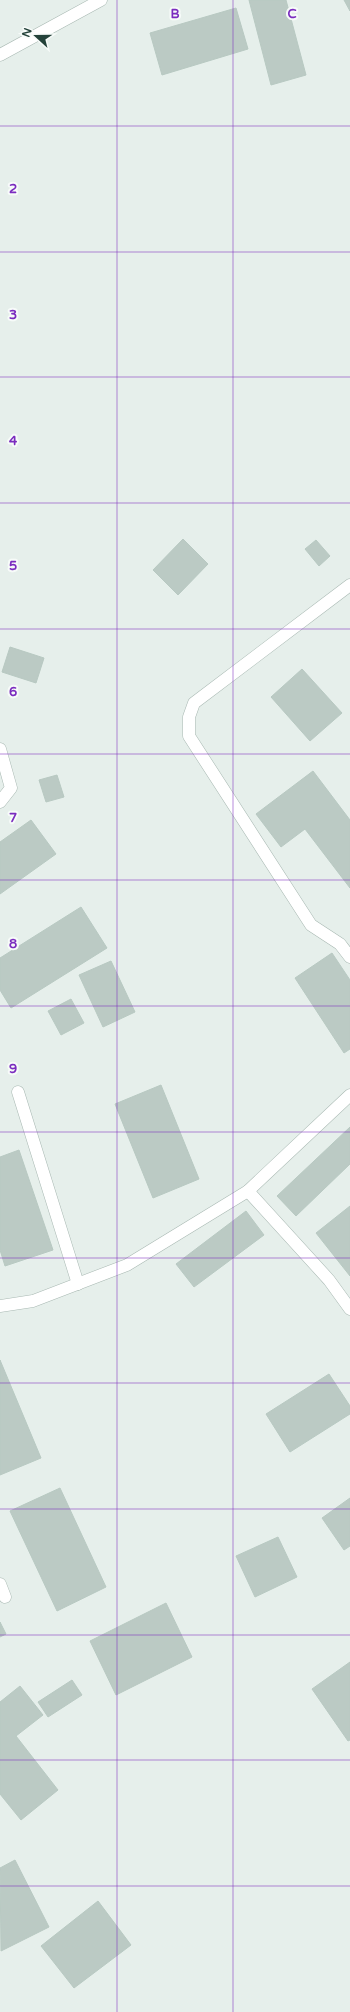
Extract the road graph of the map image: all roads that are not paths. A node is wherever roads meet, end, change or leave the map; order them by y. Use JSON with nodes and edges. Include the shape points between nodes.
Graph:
{"nodes":[{"id":1,"x":101,"y":0,"type":"edge"},
{"id":2,"x":0,"y":54,"type":"edge"},
{"id":3,"x":350,"y":584,"type":"edge"},
{"id":4,"x":0,"y":750,"type":"edge"},
{"id":5,"x":0,"y":802,"type":"edge"},
{"id":6,"x":350,"y":957,"type":"edge"},
{"id":7,"x":18,"y":1092,"type":"dead end"},
{"id":8,"x":350,"y":1095,"type":"edge"},
{"id":9,"x":248,"y":1191,"type":"junction"},
{"id":10,"x":78,"y":1284,"type":"junction"},
{"id":11,"x":0,"y":1306,"type":"edge"},
{"id":12,"x":350,"y":1309,"type":"edge"},
{"id":13,"x":0,"y":1584,"type":"edge"},
{"id":14,"x":5,"y":1597,"type":"dead end"}],
"edges":[{"from":1,"to":2,"type":"street"},
{"from":3,"to":6,"type":"street","via":[[194,703],[189,717],[189,736],[311,925],[340,944]]},
{"from":4,"to":5,"type":"street","via":[[11,788]]},
{"from":7,"to":10,"type":"street"},
{"from":8,"to":9,"type":"street"},
{"from":9,"to":10,"type":"street","via":[[127,1265]]},
{"from":9,"to":12,"type":"street","via":[[329,1280]]},
{"from":10,"to":11,"type":"street","via":[[33,1301]]},
{"from":13,"to":14,"type":"street"}]}
